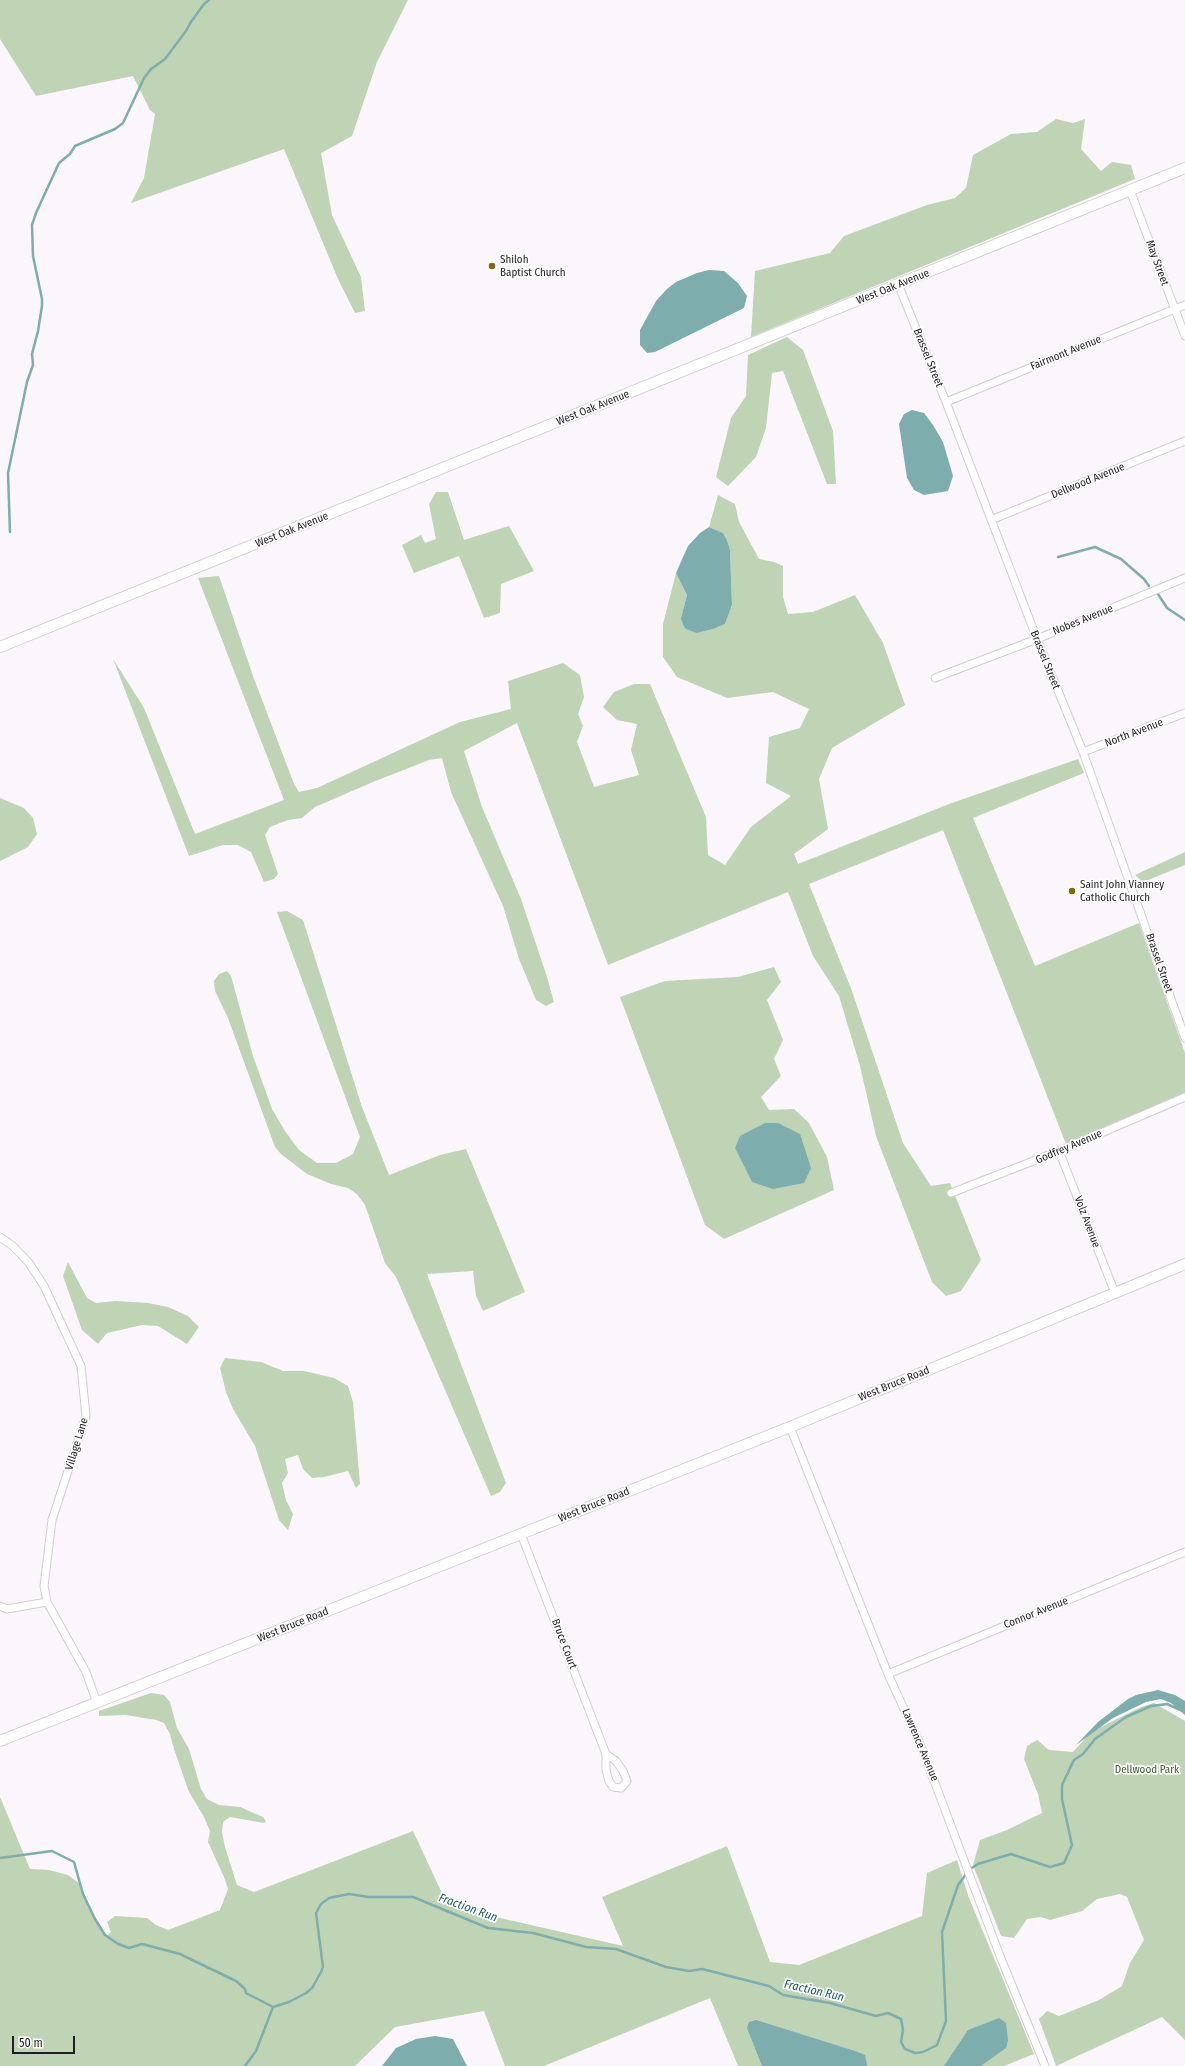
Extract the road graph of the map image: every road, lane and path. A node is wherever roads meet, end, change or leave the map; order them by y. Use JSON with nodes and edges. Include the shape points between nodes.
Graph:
{"nodes":[{"id":1,"x":1185,"y":168,"type":"edge"},
{"id":2,"x":1130,"y":190,"type":"junction"},
{"id":3,"x":898,"y":284,"type":"junction"},
{"id":4,"x":1185,"y":305,"type":"edge"},
{"id":5,"x":1174,"y":309,"type":"junction"},
{"id":6,"x":1185,"y":336,"type":"edge"},
{"id":7,"x":946,"y":402,"type":"junction"},
{"id":8,"x":1185,"y":441,"type":"edge"},
{"id":9,"x":991,"y":520,"type":"junction"},
{"id":10,"x":1185,"y":578,"type":"edge"},
{"id":11,"x":1036,"y":639,"type":"junction"},
{"id":12,"x":0,"y":647,"type":"edge"},
{"id":13,"x":935,"y":678,"type":"dead end"},
{"id":14,"x":1185,"y":713,"type":"edge"},
{"id":15,"x":1083,"y":752,"type":"junction"},
{"id":16,"x":1185,"y":1038,"type":"edge"},
{"id":17,"x":1185,"y":1097,"type":"edge"},
{"id":18,"x":1059,"y":1152,"type":"junction"},
{"id":19,"x":951,"y":1193,"type":"dead end"},
{"id":20,"x":0,"y":1237,"type":"edge"},
{"id":21,"x":1185,"y":1264,"type":"edge"},
{"id":22,"x":1115,"y":1293,"type":"junction"},
{"id":23,"x":790,"y":1426,"type":"junction"},
{"id":24,"x":521,"y":1534,"type":"junction"},
{"id":25,"x":1185,"y":1552,"type":"edge"},
{"id":26,"x":47,"y":1602,"type":"junction"},
{"id":27,"x":0,"y":1606,"type":"edge"},
{"id":28,"x":888,"y":1674,"type":"junction"},
{"id":29,"x":97,"y":1703,"type":"junction"},
{"id":30,"x":0,"y":1740,"type":"edge"},
{"id":31,"x":606,"y":1754,"type":"dead end"},
{"id":32,"x":1045,"y":2066,"type":"edge"}],
"edges":[{"from":1,"to":2,"type":"street","name":"West Oak Avenue"},
{"from":2,"to":3,"type":"street","name":"West Oak Avenue"},
{"from":2,"to":5,"type":"street","name":"May Street"},
{"from":3,"to":7,"type":"street","name":"Brassel Street"},
{"from":3,"to":12,"type":"street","name":"West Oak Avenue"},
{"from":4,"to":5,"type":"street","name":"Fairmont Avenue"},
{"from":5,"to":6,"type":"street","name":"May Street"},
{"from":5,"to":7,"type":"street","name":"Fairmont Avenue"},
{"from":7,"to":9,"type":"street","name":"Brassel Street"},
{"from":8,"to":9,"type":"street","name":"Dellwood Avenue"},
{"from":9,"to":11,"type":"street","name":"Brassel Street"},
{"from":10,"to":11,"type":"street","name":"Nobes Avenue"},
{"from":11,"to":13,"type":"street","name":"Nobes Avenue"},
{"from":11,"to":15,"type":"street","name":"Brassel Street"},
{"from":14,"to":15,"type":"street","name":"North Avenue"},
{"from":15,"to":16,"type":"street","name":"Brassel Street"},
{"from":17,"to":18,"type":"street","name":"Godfrey Avenue"},
{"from":18,"to":19,"type":"street","name":"Godfrey Avenue"},
{"from":18,"to":22,"type":"street","name":"Volz Avenue"},
{"from":20,"to":26,"type":"street","name":"Village Lane","via":[[29,1263],[44,1286],[81,1366],[85,1387],[86,1416],[52,1520],[44,1586]]},
{"from":21,"to":22,"type":"street","name":"West Bruce Road"},
{"from":22,"to":23,"type":"street","name":"West Bruce Road"},
{"from":23,"to":24,"type":"street","name":"West Bruce Road"},
{"from":23,"to":28,"type":"street","name":"Lawrence Avenue"},
{"from":24,"to":29,"type":"street","name":"West Bruce Road"},
{"from":24,"to":31,"type":"street","name":"Bruce Court"},
{"from":25,"to":28,"type":"street","name":"Connor Avenue"},
{"from":26,"to":27,"type":"street","via":[[7,1609]]},
{"from":26,"to":29,"type":"street","name":"Village Lane","via":[[86,1672]]},
{"from":28,"to":32,"type":"street","name":"Lawrence Avenue","via":[[921,1746],[1000,1956]]},
{"from":29,"to":30,"type":"street","name":"West Bruce Road"}]}
